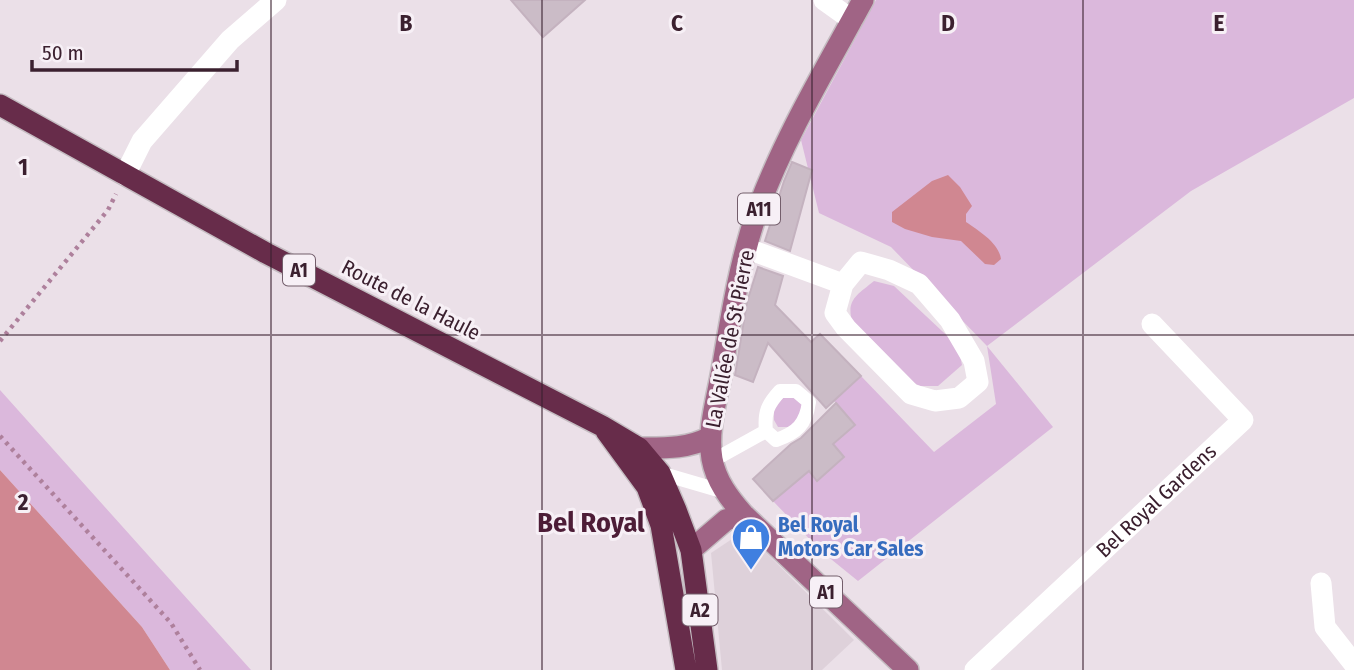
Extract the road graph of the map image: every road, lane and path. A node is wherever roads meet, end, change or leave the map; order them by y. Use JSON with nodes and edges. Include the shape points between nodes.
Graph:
{"nodes":[{"id":1,"x":276,"y":0,"type":"edge"},
{"id":2,"x":824,"y":0,"type":"edge"},
{"id":3,"x":863,"y":0,"type":"edge"},
{"id":4,"x":852,"y":20,"type":"junction"},
{"id":5,"x":0,"y":105,"type":"edge"},
{"id":6,"x":125,"y":175,"type":"junction"},
{"id":7,"x":748,"y":249,"type":"junction"},
{"id":8,"x":843,"y":284,"type":"junction"},
{"id":9,"x":1152,"y":324,"type":"dead end"},
{"id":10,"x":0,"y":341,"type":"edge"},
{"id":11,"x":602,"y":426,"type":"junction"},
{"id":12,"x":766,"y":431,"type":"dead end"},
{"id":13,"x":0,"y":436,"type":"edge"},
{"id":14,"x":710,"y":437,"type":"junction"},
{"id":15,"x":639,"y":448,"type":"junction"},
{"id":16,"x":712,"y":461,"type":"junction"},
{"id":17,"x":660,"y":473,"type":"junction"},
{"id":18,"x":725,"y":492,"type":"junction"},
{"id":19,"x":743,"y":514,"type":"junction"},
{"id":20,"x":691,"y":550,"type":"junction"},
{"id":21,"x":1321,"y":583,"type":"dead end"},
{"id":22,"x":1354,"y":664,"type":"edge"},
{"id":23,"x":200,"y":670,"type":"edge"},
{"id":24,"x":686,"y":670,"type":"edge"},
{"id":25,"x":707,"y":670,"type":"edge"},
{"id":26,"x":908,"y":670,"type":"edge"},
{"id":27,"x":975,"y":670,"type":"edge"}],
"edges":[{"from":1,"to":6,"type":"street","via":[[230,40],[142,141]]},
{"from":2,"to":4,"type":"street"},
{"from":3,"to":4,"type":"main road","name":"La Vallée de St Pierre","number":"A11"},
{"from":4,"to":7,"type":"main road","name":"La Vallée de St Pierre","number":"A11","via":[[785,144]]},
{"from":5,"to":6,"type":"highway","name":"Route de la Haule","number":"A1"},
{"from":6,"to":10,"type":"path","via":[[108,210]]},
{"from":6,"to":11,"type":"highway","name":"Route de la Haule","number":"A1"},
{"from":7,"to":8,"type":"street"},
{"from":7,"to":14,"type":"main road","name":"La Vallée de St Pierre","number":"A11"},
{"from":8,"to":8,"type":"street","via":[[835,313],[911,394],[935,401],[959,398],[978,382],[974,361],[950,320],[919,284],[861,262]]},
{"from":9,"to":27,"type":"street","name":"Bel Royal Gardens","via":[[1243,420]]},
{"from":11,"to":15,"type":"highway","name":"Route de la Haule","number":"A1"},
{"from":11,"to":24,"type":"highway","number":"A2","via":[[647,487],[661,525]]},
{"from":12,"to":16,"type":"lane"},
{"from":13,"to":23,"type":"path","via":[[171,623]]},
{"from":14,"to":15,"type":"main road","via":[[676,448]]},
{"from":14,"to":16,"type":"main road","name":"La Vallée de St Pierre","number":"A11"},
{"from":15,"to":17,"type":"highway","name":"Route de la Haule","number":"A2"},
{"from":16,"to":18,"type":"main road","name":"La Vallée de St Pierre","number":"A11"},
{"from":17,"to":18,"type":"lane"},
{"from":17,"to":20,"type":"highway","number":"A2"},
{"from":18,"to":19,"type":"main road","number":"A1"},
{"from":19,"to":20,"type":"main road","via":[[726,520]]},
{"from":19,"to":26,"type":"main road","number":"A1"},
{"from":20,"to":25,"type":"highway","number":"A2"},
{"from":21,"to":22,"type":"street","via":[[1325,626]]}]}
